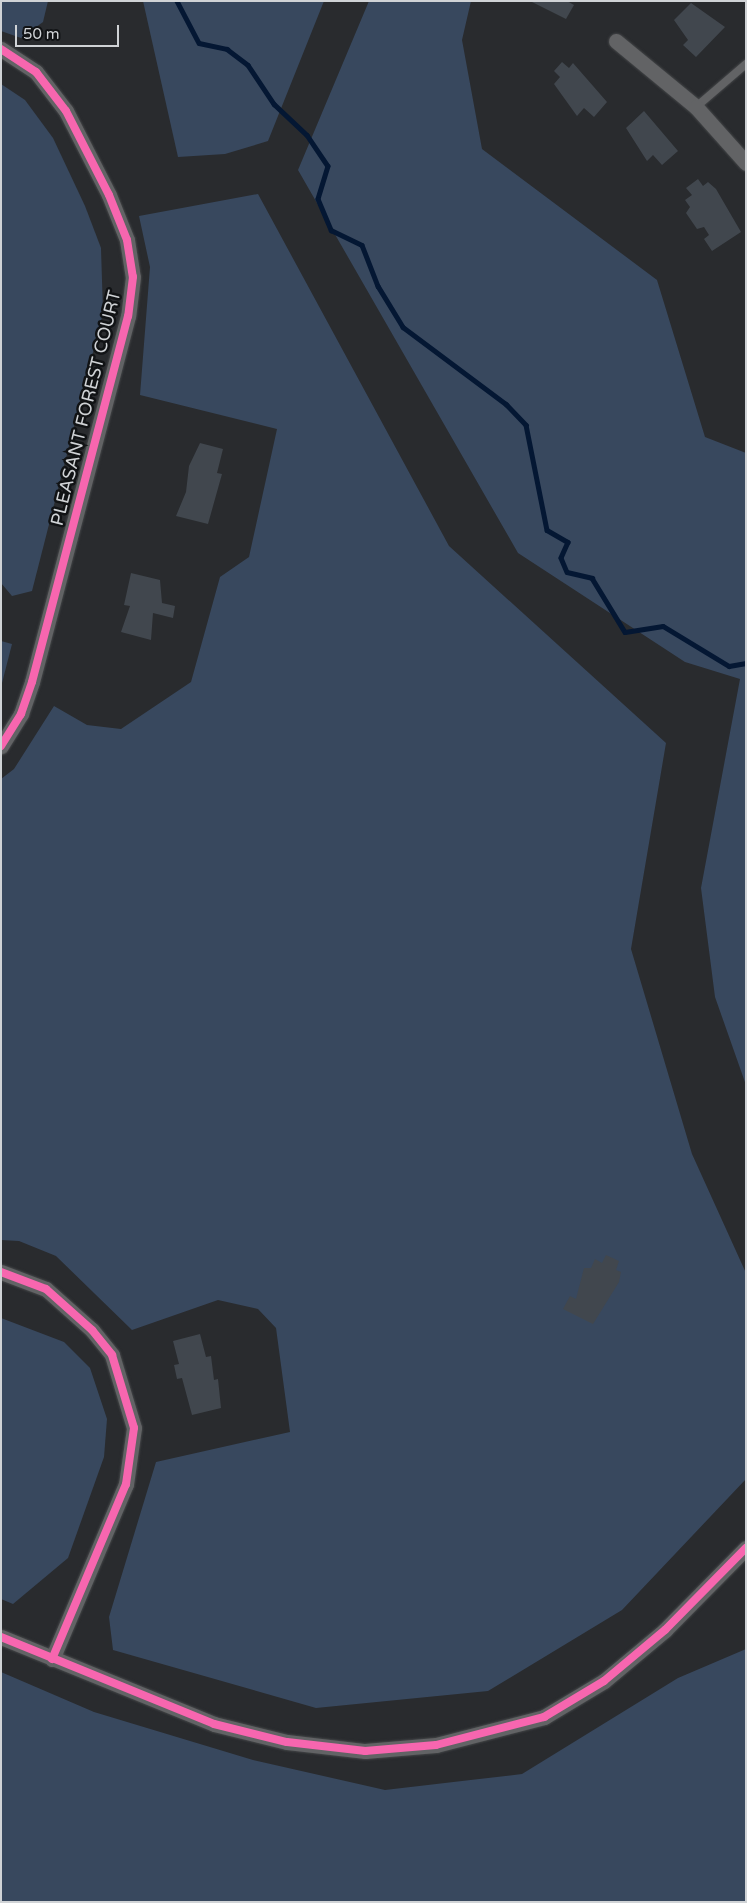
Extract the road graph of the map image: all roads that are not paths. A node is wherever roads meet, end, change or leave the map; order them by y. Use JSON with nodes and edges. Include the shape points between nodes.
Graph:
{"nodes":[{"id":1,"x":616,"y":41,"type":"dead end"},
{"id":2,"x":1,"y":49,"type":"edge"},
{"id":3,"x":746,"y":64,"type":"edge"},
{"id":4,"x":696,"y":107,"type":"junction"},
{"id":5,"x":746,"y":163,"type":"edge"},
{"id":6,"x":1,"y":746,"type":"edge"},
{"id":7,"x":1,"y":1272,"type":"edge"},
{"id":8,"x":746,"y":1548,"type":"edge"},
{"id":9,"x":1,"y":1637,"type":"edge"},
{"id":10,"x":52,"y":1659,"type":"junction"}],
"edges":[{"from":1,"to":4,"type":"street"},
{"from":2,"to":6,"type":"street","name":"PLEASANT FOREST COURT","via":[[36,72],[66,111],[110,196],[127,240],[133,277],[128,316],[32,682],[21,714]]},
{"from":3,"to":4,"type":"lane"},
{"from":4,"to":5,"type":"street"},
{"from":7,"to":10,"type":"street","via":[[46,1289],[92,1330],[112,1355],[134,1428],[126,1484]]},
{"from":8,"to":10,"type":"street","via":[[665,1630],[604,1681],[544,1717],[436,1744],[365,1751],[287,1742],[170,1709]]},
{"from":9,"to":10,"type":"street"}]}
